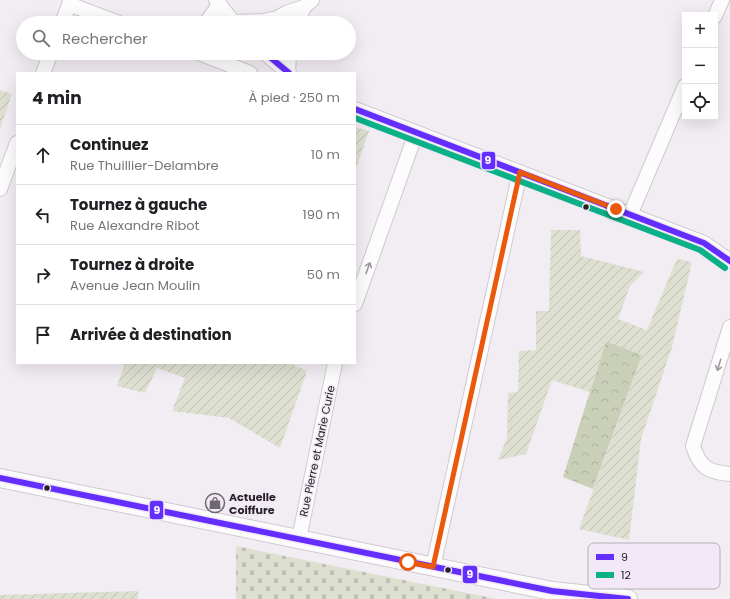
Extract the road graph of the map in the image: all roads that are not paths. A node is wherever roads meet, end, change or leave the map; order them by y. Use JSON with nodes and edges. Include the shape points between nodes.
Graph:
{"nodes":[{"id":1,"x":722,"y":0,"type":"edge"},
{"id":2,"x":70,"y":2,"type":"edge"},
{"id":3,"x":218,"y":2,"type":"edge"},
{"id":4,"x":308,"y":3,"type":"edge"},
{"id":5,"x":717,"y":12,"type":"edge"},
{"id":6,"x":65,"y":16,"type":"edge"},
{"id":7,"x":103,"y":16,"type":"edge"},
{"id":8,"x":210,"y":16,"type":"edge"},
{"id":9,"x":229,"y":16,"type":"edge"},
{"id":10,"x":281,"y":16,"type":"edge"},
{"id":11,"x":301,"y":16,"type":"edge"},
{"id":12,"x":48,"y":60,"type":"edge"},
{"id":13,"x":217,"y":60,"type":"edge"},
{"id":14,"x":273,"y":60,"type":"edge"},
{"id":15,"x":289,"y":60,"type":"edge"},
{"id":16,"x":43,"y":72,"type":"edge"},
{"id":17,"x":247,"y":72,"type":"edge"},
{"id":18,"x":287,"y":72,"type":"edge"},
{"id":19,"x":288,"y":72,"type":"edge"},
{"id":20,"x":682,"y":93,"type":"edge"},
{"id":21,"x":356,"y":109,"type":"edge"},
{"id":22,"x":416,"y":133,"type":"junction"},
{"id":23,"x":16,"y":146,"type":"edge"},
{"id":24,"x":520,"y":172,"type":"junction"},
{"id":25,"x":0,"y":189,"type":"edge"},
{"id":26,"x":630,"y":215,"type":"junction"},
{"id":27,"x":730,"y":261,"type":"edge"},
{"id":28,"x":356,"y":301,"type":"edge"},
{"id":29,"x":730,"y":327,"type":"edge"},
{"id":30,"x":335,"y":364,"type":"edge"},
{"id":31,"x":730,"y":474,"type":"edge"},
{"id":32,"x":0,"y":478,"type":"edge"},
{"id":33,"x":299,"y":539,"type":"junction"},
{"id":34,"x":433,"y":567,"type":"junction"},
{"id":35,"x":552,"y":595,"type":"edge"},
{"id":36,"x":628,"y":599,"type":"edge"}],
"edges":[{"from":1,"to":5,"type":"street"},
{"from":2,"to":6,"type":"street"},
{"from":2,"to":7,"type":"street"},
{"from":3,"to":8,"type":"street"},
{"from":3,"to":9,"type":"street"},
{"from":4,"to":10,"type":"street"},
{"from":4,"to":11,"type":"street"},
{"from":12,"to":16,"type":"street"},
{"from":13,"to":17,"type":"street"},
{"from":14,"to":18,"type":"street"},
{"from":15,"to":19,"type":"street"},
{"from":20,"to":26,"type":"street"},
{"from":21,"to":22,"type":"street"},
{"from":22,"to":24,"type":"street"},
{"from":28,"to":22,"type":"street","one_way":true},
{"from":23,"to":25,"type":"street"},
{"from":24,"to":26,"type":"street"},
{"from":24,"to":34,"type":"street"},
{"from":26,"to":27,"type":"street","via":[[704,243]]},
{"from":29,"to":31,"type":"street","one_way":true,"via":[[693,446],[706,469]]},
{"from":30,"to":33,"type":"street","name":"Rue Pierre et Marie Curie"},
{"from":32,"to":33,"type":"main road"},
{"from":33,"to":34,"type":"main road"},
{"from":34,"to":35,"type":"main road"},
{"from":35,"to":36,"type":"main road"}]}
